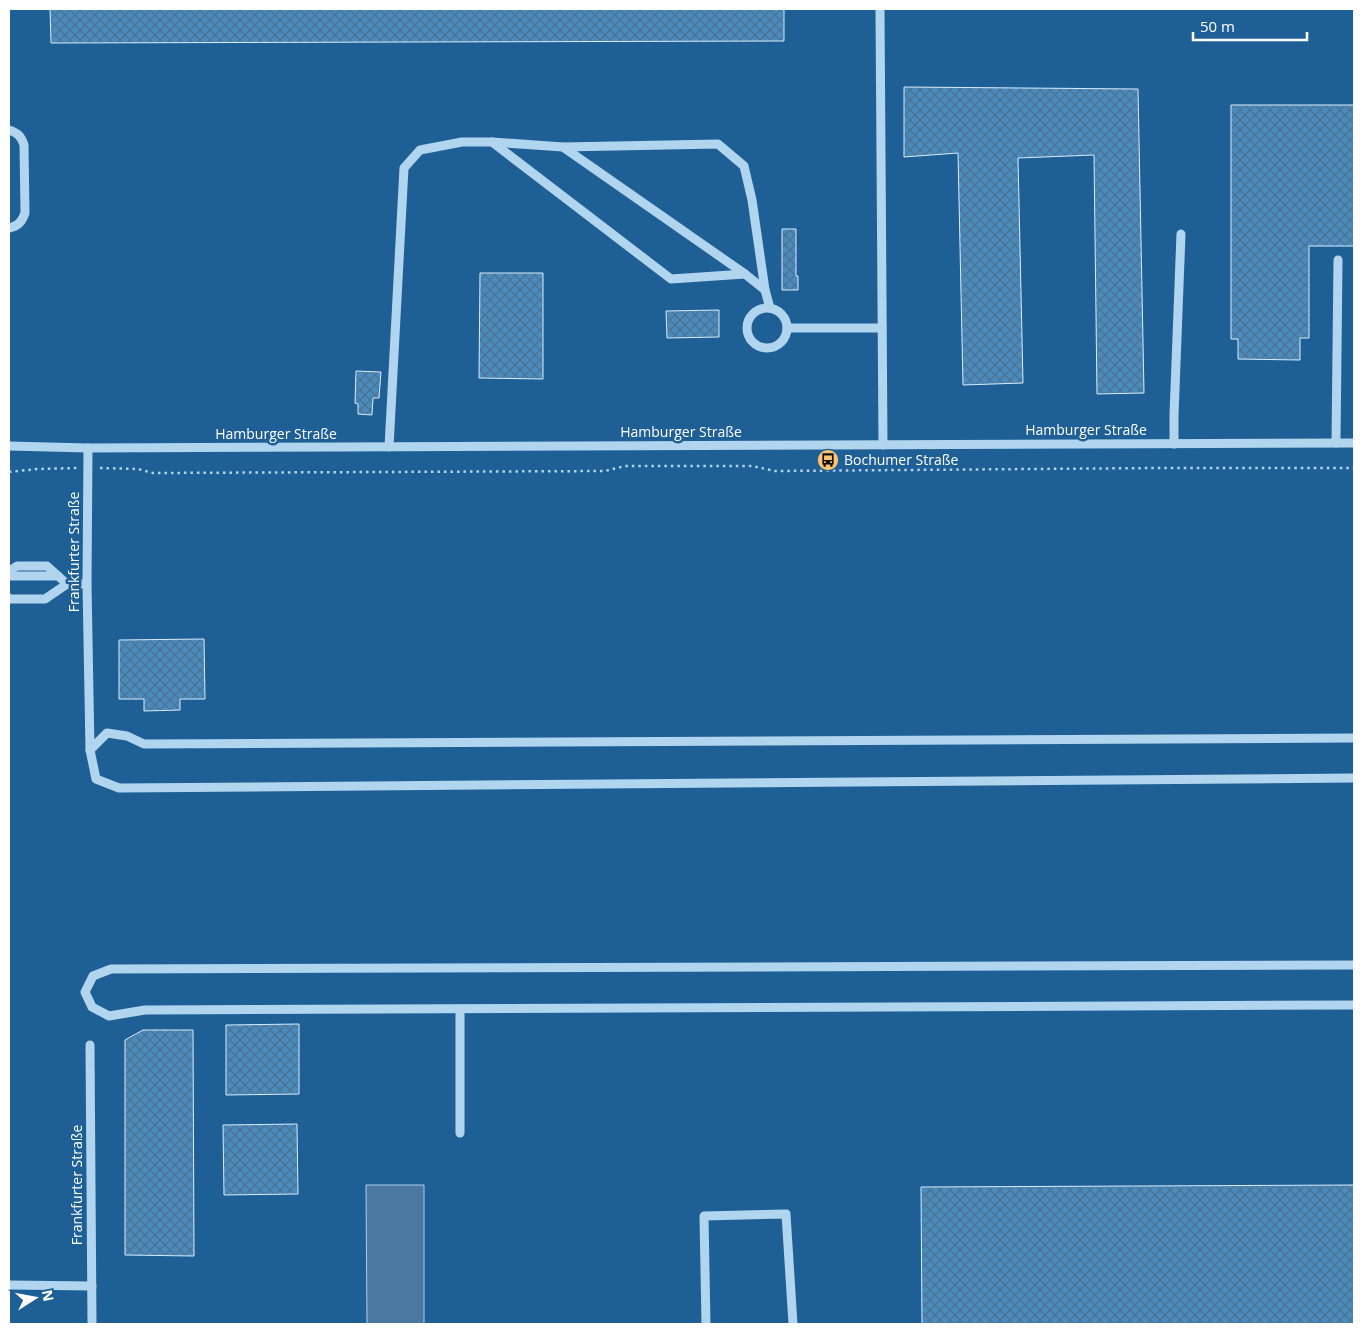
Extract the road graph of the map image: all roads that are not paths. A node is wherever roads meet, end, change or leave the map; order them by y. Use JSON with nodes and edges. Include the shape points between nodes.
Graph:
{"nodes":[{"id":1,"x":880,"y":9,"type":"edge"},
{"id":2,"x":9,"y":130,"type":"edge"},
{"id":3,"x":492,"y":142,"type":"junction"},
{"id":4,"x":563,"y":147,"type":"junction"},
{"id":5,"x":9,"y":228,"type":"edge"},
{"id":6,"x":1181,"y":234,"type":"dead end"},
{"id":7,"x":1338,"y":260,"type":"dead end"},
{"id":8,"x":745,"y":274,"type":"junction"},
{"id":9,"x":764,"y":290,"type":"junction"},
{"id":10,"x":770,"y":308,"type":"junction"},
{"id":11,"x":787,"y":328,"type":"junction"},
{"id":12,"x":882,"y":328,"type":"junction"},
{"id":13,"x":1336,"y":443,"type":"junction"},
{"id":14,"x":1354,"y":443,"type":"edge"},
{"id":15,"x":1174,"y":444,"type":"junction"},
{"id":16,"x":883,"y":445,"type":"junction"},
{"id":17,"x":9,"y":446,"type":"edge"},
{"id":18,"x":390,"y":447,"type":"junction"},
{"id":19,"x":88,"y":448,"type":"junction"},
{"id":20,"x":9,"y":571,"type":"edge"},
{"id":21,"x":9,"y":576,"type":"edge"},
{"id":22,"x":58,"y":576,"type":"junction"},
{"id":23,"x":67,"y":584,"type":"junction"},
{"id":24,"x":87,"y":584,"type":"junction"},
{"id":25,"x":9,"y":598,"type":"edge"},
{"id":26,"x":1354,"y":738,"type":"edge"},
{"id":27,"x":90,"y":750,"type":"junction"},
{"id":28,"x":1354,"y":778,"type":"edge"},
{"id":29,"x":1354,"y":965,"type":"edge"},
{"id":30,"x":1354,"y":1005,"type":"edge"},
{"id":31,"x":460,"y":1009,"type":"junction"},
{"id":32,"x":90,"y":1045,"type":"dead end"},
{"id":33,"x":460,"y":1133,"type":"dead end"},
{"id":34,"x":9,"y":1285,"type":"edge"},
{"id":35,"x":92,"y":1286,"type":"junction"},
{"id":36,"x":92,"y":1324,"type":"edge"},
{"id":37,"x":706,"y":1324,"type":"edge"},
{"id":38,"x":793,"y":1324,"type":"edge"}],
"edges":[{"from":1,"to":12,"type":"street"},
{"from":2,"to":5,"type":"street","via":[[21,136],[24,145],[25,213],[18,225]]},
{"from":3,"to":4,"type":"street"},
{"from":3,"to":8,"type":"street","via":[[671,279]]},
{"from":3,"to":18,"type":"street","via":[[462,142],[420,150],[404,168]]},
{"from":4,"to":8,"type":"street"},
{"from":4,"to":9,"type":"street","via":[[718,144],[744,166]]},
{"from":6,"to":15,"type":"street"},
{"from":7,"to":13,"type":"street"},
{"from":8,"to":9,"type":"street"},
{"from":9,"to":10,"type":"street"},
{"from":10,"to":11,"type":"street","via":[[785,319]]},
{"from":10,"to":11,"type":"street","via":[[760,309],[752,315],[748,323],[752,341],[760,347],[770,348],[785,337]]},
{"from":11,"to":12,"type":"street"},
{"from":12,"to":16,"type":"street"},
{"from":13,"to":14,"type":"street","name":"Hamburger Straße"},
{"from":13,"to":15,"type":"street","name":"Hamburger Straße"},
{"from":15,"to":16,"type":"street","name":"Hamburger Straße"},
{"from":16,"to":18,"type":"street","name":"Hamburger Straße"},
{"from":17,"to":19,"type":"street","name":"Hamburger Straße"},
{"from":18,"to":19,"type":"street","name":"Hamburger Straße"},
{"from":19,"to":24,"type":"street","name":"Frankfurter Straße"},
{"from":20,"to":22,"type":"street","via":[[17,566],[48,566]]},
{"from":21,"to":22,"type":"street"},
{"from":22,"to":23,"type":"street"},
{"from":23,"to":24,"type":"street"},
{"from":23,"to":25,"type":"street","via":[[46,600]]},
{"from":24,"to":27,"type":"street","name":"Frankfurter Straße"},
{"from":26,"to":27,"type":"street","via":[[144,744],[127,736],[106,733]]},
{"from":27,"to":28,"type":"street","name":"Frankfurter Straße","via":[[96,779],[119,788]]},
{"from":29,"to":31,"type":"street","via":[[111,969],[93,976],[85,992],[92,1008],[109,1016],[144,1010]]},
{"from":30,"to":31,"type":"street"},
{"from":31,"to":33,"type":"street"},
{"from":32,"to":35,"type":"street","name":"Frankfurter Straße"},
{"from":34,"to":35,"type":"street"},
{"from":35,"to":36,"type":"street","name":"Frankfurter Straße"},
{"from":37,"to":38,"type":"street","via":[[704,1216],[786,1214]]}]}
